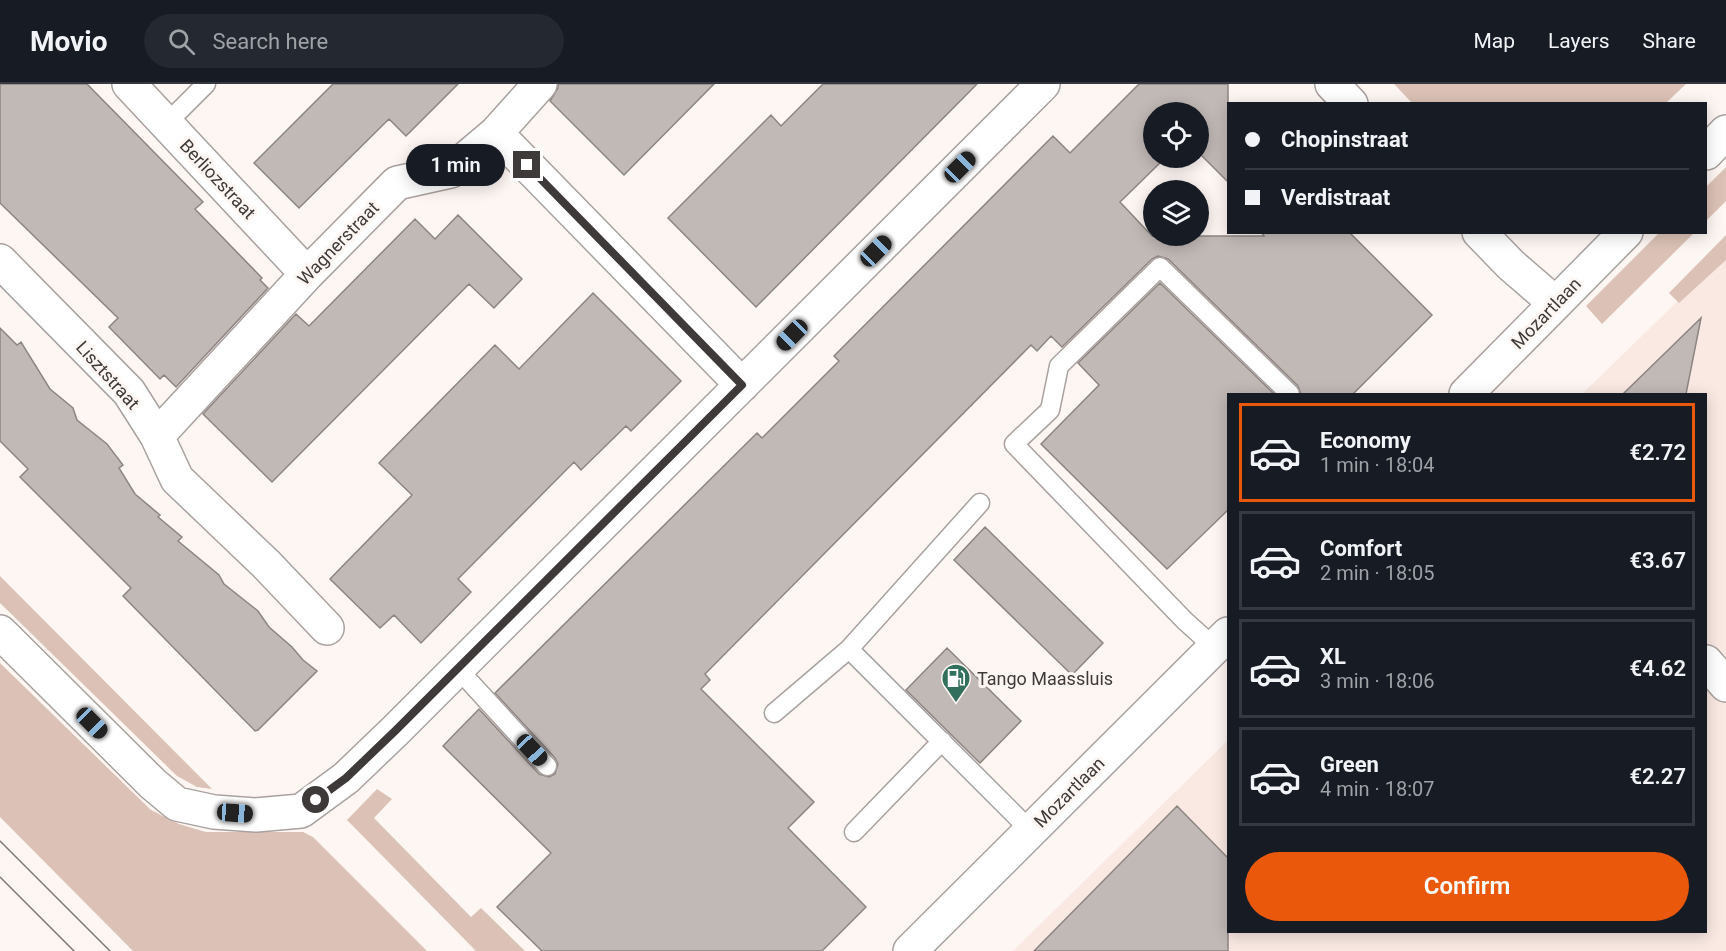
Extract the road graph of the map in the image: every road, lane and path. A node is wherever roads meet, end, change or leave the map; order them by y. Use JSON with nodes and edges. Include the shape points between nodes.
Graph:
{"nodes":[{"id":1,"x":129,"y":84,"type":"edge"},
{"id":2,"x":206,"y":84,"type":"edge"},
{"id":3,"x":540,"y":84,"type":"edge"},
{"id":4,"x":1043,"y":84,"type":"edge"},
{"id":5,"x":1332,"y":84,"type":"edge"},
{"id":6,"x":1349,"y":102,"type":"edge"},
{"id":7,"x":166,"y":124,"type":"junction"},
{"id":8,"x":1726,"y":132,"type":"edge"},
{"id":9,"x":496,"y":133,"type":"junction"},
{"id":10,"x":1707,"y":152,"type":"edge"},
{"id":11,"x":1481,"y":234,"type":"edge"},
{"id":12,"x":1624,"y":234,"type":"edge"},
{"id":13,"x":0,"y":261,"type":"edge"},
{"id":14,"x":307,"y":274,"type":"junction"},
{"id":15,"x":1555,"y":303,"type":"junction"},
{"id":16,"x":742,"y":385,"type":"junction"},
{"id":17,"x":1289,"y":393,"type":"edge"},
{"id":18,"x":1467,"y":393,"type":"edge"},
{"id":19,"x":158,"y":436,"type":"junction"},
{"id":20,"x":980,"y":503,"type":"dead end"},
{"id":21,"x":327,"y":628,"type":"dead end"},
{"id":22,"x":0,"y":632,"type":"edge"},
{"id":23,"x":1222,"y":641,"type":"edge"},
{"id":24,"x":849,"y":649,"type":"junction"},
{"id":25,"x":1707,"y":663,"type":"edge"},
{"id":26,"x":458,"y":669,"type":"junction"},
{"id":27,"x":1726,"y":685,"type":"edge"},
{"id":28,"x":774,"y":713,"type":"dead end"},
{"id":29,"x":942,"y":741,"type":"junction"},
{"id":30,"x":547,"y":766,"type":"dead end"},
{"id":31,"x":1030,"y":830,"type":"junction"},
{"id":32,"x":854,"y":832,"type":"dead end"},
{"id":33,"x":910,"y":951,"type":"edge"}],
"edges":[{"from":1,"to":7,"type":"street","name":"Berliozstraat"},
{"from":2,"to":7,"type":"lane"},
{"from":3,"to":9,"type":"street","name":"Wagnerstraat"},
{"from":4,"to":16,"type":"street"},
{"from":5,"to":6,"type":"street"},
{"from":7,"to":14,"type":"street","name":"Berliozstraat"},
{"from":8,"to":10,"type":"street"},
{"from":9,"to":14,"type":"street","name":"Wagnerstraat","via":[[451,171],[397,183]]},
{"from":9,"to":16,"type":"street"},
{"from":11,"to":15,"type":"street"},
{"from":12,"to":15,"type":"street","name":"Mozartlaan"},
{"from":13,"to":19,"type":"street","name":"Lisztstraat","via":[[129,392]]},
{"from":14,"to":19,"type":"street","name":"Wagnerstraat"},
{"from":15,"to":18,"type":"street","name":"Mozartlaan"},
{"from":16,"to":26,"type":"street"},
{"from":17,"to":23,"type":"lane","via":[[1160,267],[1059,366],[1050,410],[1014,444],[1185,621]]},
{"from":19,"to":21,"type":"street","name":"Lisztstraat","via":[[177,479]]},
{"from":20,"to":24,"type":"lane"},
{"from":22,"to":26,"type":"street","via":[[153,784],[177,804],[214,812],[256,815],[301,811],[346,778]]},
{"from":23,"to":31,"type":"street","name":"Mozartlaan"},
{"from":24,"to":28,"type":"lane"},
{"from":24,"to":29,"type":"lane"},
{"from":25,"to":27,"type":"street"},
{"from":26,"to":30,"type":"lane"},
{"from":29,"to":31,"type":"lane"},
{"from":29,"to":32,"type":"lane"},
{"from":31,"to":33,"type":"street","name":"Mozartlaan"}]}
